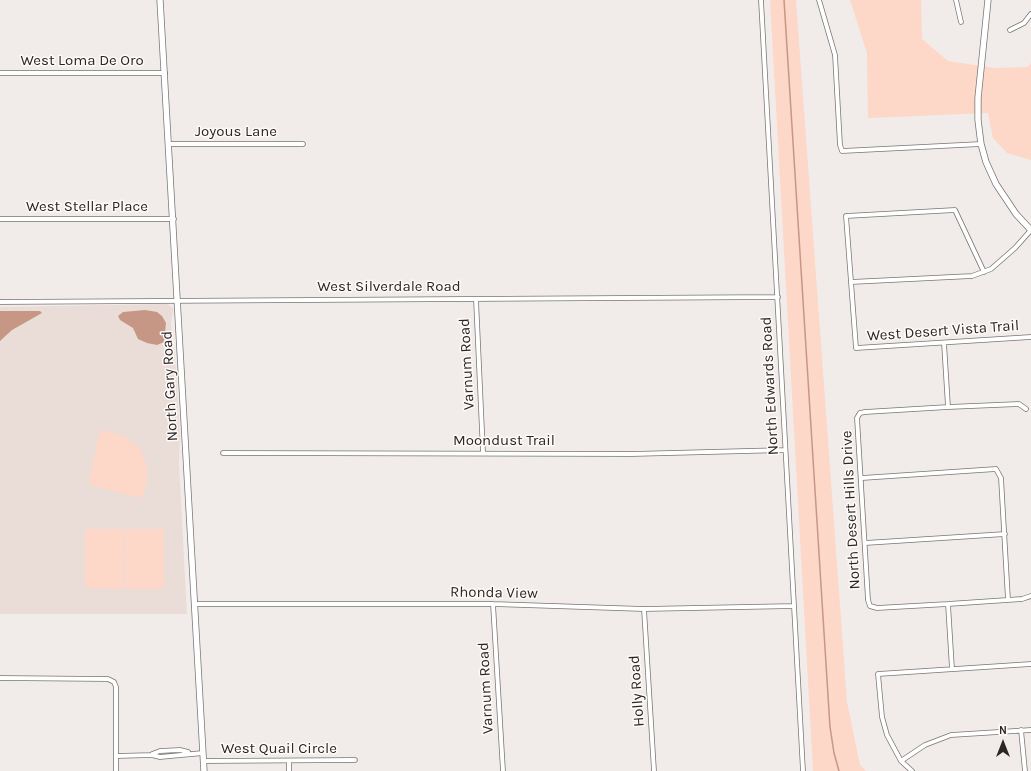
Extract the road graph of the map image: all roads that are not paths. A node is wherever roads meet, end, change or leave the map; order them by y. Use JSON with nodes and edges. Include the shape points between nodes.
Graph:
{"nodes":[{"id":1,"x":160,"y":0,"type":"edge"},
{"id":2,"x":761,"y":0,"type":"edge"},
{"id":3,"x":818,"y":0,"type":"edge"},
{"id":4,"x":956,"y":0,"type":"edge"},
{"id":5,"x":988,"y":0,"type":"edge"},
{"id":6,"x":1031,"y":14,"type":"edge"},
{"id":7,"x":961,"y":22,"type":"dead end"},
{"id":8,"x":1010,"y":30,"type":"dead end"},
{"id":9,"x":0,"y":73,"type":"edge"},
{"id":10,"x":165,"y":73,"type":"junction"},
{"id":11,"x":169,"y":144,"type":"junction"},
{"id":12,"x":303,"y":144,"type":"dead end"},
{"id":13,"x":981,"y":144,"type":"junction"},
{"id":14,"x":0,"y":219,"type":"edge"},
{"id":15,"x":174,"y":219,"type":"junction"},
{"id":16,"x":1031,"y":230,"type":"edge"},
{"id":17,"x":984,"y":272,"type":"junction"},
{"id":18,"x":851,"y":282,"type":"junction"},
{"id":19,"x":778,"y":297,"type":"junction"},
{"id":20,"x":476,"y":299,"type":"junction"},
{"id":21,"x":178,"y":301,"type":"junction"},
{"id":22,"x":0,"y":302,"type":"edge"},
{"id":23,"x":1031,"y":337,"type":"edge"},
{"id":24,"x":944,"y":342,"type":"junction"},
{"id":25,"x":948,"y":407,"type":"junction"},
{"id":26,"x":1026,"y":409,"type":"dead end"},
{"id":27,"x":785,"y":450,"type":"junction"},
{"id":28,"x":223,"y":453,"type":"dead end"},
{"id":29,"x":483,"y":453,"type":"junction"},
{"id":30,"x":862,"y":478,"type":"junction"},
{"id":31,"x":1005,"y":534,"type":"junction"},
{"id":32,"x":865,"y":543,"type":"junction"},
{"id":33,"x":1031,"y":596,"type":"edge"},
{"id":34,"x":1008,"y":600,"type":"junction"},
{"id":35,"x":194,"y":604,"type":"junction"},
{"id":36,"x":493,"y":604,"type":"junction"},
{"id":37,"x":948,"y":604,"type":"junction"},
{"id":38,"x":794,"y":606,"type":"junction"},
{"id":39,"x":644,"y":609,"type":"junction"},
{"id":40,"x":1031,"y":664,"type":"edge"},
{"id":41,"x":952,"y":669,"type":"junction"},
{"id":42,"x":0,"y":678,"type":"edge"},
{"id":43,"x":1021,"y":730,"type":"junction"},
{"id":44,"x":1031,"y":730,"type":"edge"},
{"id":45,"x":203,"y":752,"type":"junction"},
{"id":46,"x":116,"y":756,"type":"junction"},
{"id":47,"x":355,"y":760,"type":"dead end"},
{"id":48,"x":203,"y":761,"type":"junction"},
{"id":49,"x":289,"y":761,"type":"junction"},
{"id":50,"x":901,"y":761,"type":"junction"},
{"id":51,"x":116,"y":771,"type":"edge"},
{"id":52,"x":204,"y":771,"type":"edge"},
{"id":53,"x":289,"y":771,"type":"edge"},
{"id":54,"x":502,"y":771,"type":"edge"},
{"id":55,"x":654,"y":771,"type":"edge"},
{"id":56,"x":803,"y":771,"type":"edge"},
{"id":57,"x":912,"y":771,"type":"edge"},
{"id":58,"x":1025,"y":771,"type":"edge"}],
"edges":[{"from":1,"to":10,"type":"street","name":"North Gary Road"},
{"from":2,"to":19,"type":"street","name":"North Edwards Road"},
{"from":3,"to":13,"type":"street","via":[[835,55],[842,150]]},
{"from":4,"to":7,"type":"street"},
{"from":5,"to":13,"type":"street","via":[[978,91]]},
{"from":6,"to":8,"type":"street","via":[[1024,23]]},
{"from":9,"to":10,"type":"street","name":"West Loma De Oro"},
{"from":10,"to":11,"type":"street","name":"North Gary Road"},
{"from":11,"to":12,"type":"street","name":"Joyous Lane"},
{"from":11,"to":15,"type":"street","name":"North Gary Road"},
{"from":13,"to":16,"type":"street","via":[[998,188]]},
{"from":14,"to":15,"type":"street","name":"West Stellar Place"},
{"from":15,"to":21,"type":"street","name":"North Gary Road"},
{"from":16,"to":17,"type":"street","via":[[1000,261]]},
{"from":17,"to":18,"type":"street","via":[[972,276]]},
{"from":17,"to":18,"type":"street","via":[[955,210],[846,216]]},
{"from":18,"to":24,"type":"street","name":"West Desert Vista Trail","via":[[856,348]]},
{"from":19,"to":20,"type":"street","name":"West Silverdale Road"},
{"from":19,"to":27,"type":"street","name":"North Edwards Road"},
{"from":20,"to":21,"type":"street","name":"West Silverdale Road"},
{"from":20,"to":29,"type":"street","name":"Varnum Road"},
{"from":21,"to":22,"type":"street","name":"West Silverdale Road"},
{"from":21,"to":35,"type":"street","name":"North Gary Road"},
{"from":23,"to":24,"type":"street","name":"West Desert Vista Trail"},
{"from":24,"to":25,"type":"street"},
{"from":25,"to":26,"type":"street","via":[[1019,404]]},
{"from":25,"to":30,"type":"street","name":"North Desert Hills Drive","via":[[860,413],[857,418]]},
{"from":27,"to":29,"type":"street","name":"Moondust Trail","via":[[696,453]]},
{"from":27,"to":38,"type":"street","name":"North Edwards Road"},
{"from":28,"to":29,"type":"street","name":"Moondust Trail"},
{"from":30,"to":31,"type":"street","via":[[996,469],[1000,474]]},
{"from":30,"to":32,"type":"street","name":"North Desert Hills Drive"},
{"from":31,"to":32,"type":"street"},
{"from":31,"to":34,"type":"street"},
{"from":32,"to":37,"type":"street","name":"North Desert Hills Drive","via":[[870,606],[877,608]]},
{"from":33,"to":34,"type":"street"},
{"from":34,"to":37,"type":"street"},
{"from":35,"to":36,"type":"street","name":"Rhonda View"},
{"from":35,"to":45,"type":"street","name":"North Gary Road"},
{"from":36,"to":39,"type":"street","name":"Rhonda View"},
{"from":36,"to":54,"type":"street","name":"Varnum Road"},
{"from":37,"to":41,"type":"street"},
{"from":38,"to":39,"type":"street","name":"Rhonda View"},
{"from":38,"to":56,"type":"street","name":"North Edwards Road"},
{"from":39,"to":55,"type":"street","name":"Holly Road"},
{"from":40,"to":41,"type":"street"},
{"from":41,"to":50,"type":"street","via":[[878,674],[885,729]]},
{"from":42,"to":46,"type":"street","via":[[108,679],[114,682]]},
{"from":43,"to":44,"type":"street"},
{"from":43,"to":50,"type":"street","via":[[951,735],[924,745]]},
{"from":43,"to":58,"type":"street"},
{"from":45,"to":46,"type":"street","via":[[160,756]]},
{"from":45,"to":48,"type":"street","name":"North Gary Road"},
{"from":46,"to":51,"type":"street"},
{"from":47,"to":49,"type":"street","name":"West Quail Circle"},
{"from":48,"to":49,"type":"street","name":"West Quail Circle"},
{"from":48,"to":52,"type":"street","name":"North Gary Road"},
{"from":49,"to":53,"type":"street"},
{"from":50,"to":57,"type":"street"}]}
